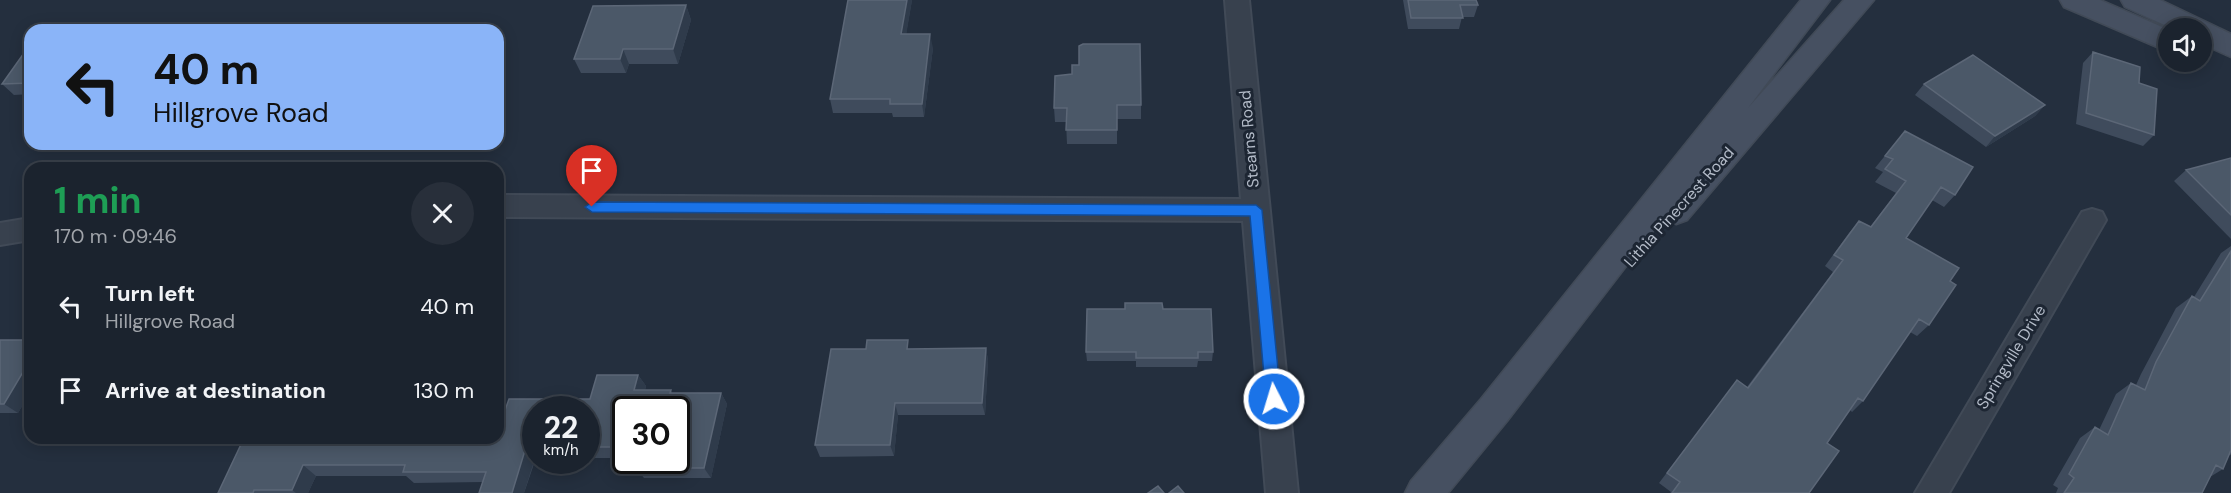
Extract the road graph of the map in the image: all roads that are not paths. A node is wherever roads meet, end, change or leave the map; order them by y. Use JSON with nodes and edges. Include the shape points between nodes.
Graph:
{"nodes":[{"id":1,"x":1237,"y":0,"type":"edge"},
{"id":2,"x":1816,"y":0,"type":"edge"},
{"id":3,"x":1860,"y":0,"type":"edge"},
{"id":4,"x":2074,"y":0,"type":"edge"},
{"id":5,"x":2135,"y":0,"type":"edge"},
{"id":6,"x":2174,"y":18,"type":"edge"},
{"id":7,"x":2158,"y":37,"type":"edge"},
{"id":8,"x":2212,"y":37,"type":"edge"},
{"id":9,"x":2231,"y":47,"type":"edge"},
{"id":10,"x":2212,"y":59,"type":"edge"},
{"id":11,"x":2231,"y":66,"type":"edge"},
{"id":12,"x":504,"y":206,"type":"edge"},
{"id":13,"x":1256,"y":210,"type":"junction"},
{"id":14,"x":2092,"y":220,"type":"dead end"},
{"id":15,"x":24,"y":230,"type":"edge"},
{"id":16,"x":0,"y":234,"type":"edge"},
{"id":17,"x":1494,"y":410,"type":"junction"},
{"id":18,"x":1282,"y":493,"type":"edge"},
{"id":19,"x":1424,"y":493,"type":"edge"},
{"id":20,"x":1931,"y":493,"type":"edge"}],
"edges":[{"from":1,"to":13,"type":"street","name":"Stearns Road"},
{"from":2,"to":17,"type":"main road","name":"Lithia Pinecrest Road"},
{"from":3,"to":17,"type":"main road","name":"Lithia Pinecrest Road","via":[[1699,186]]},
{"from":4,"to":7,"type":"main road"},
{"from":5,"to":6,"type":"main road"},
{"from":8,"to":9,"type":"main road"},
{"from":10,"to":11,"type":"main road"},
{"from":12,"to":13,"type":"street"},
{"from":13,"to":18,"type":"street","name":"Stearns Road"},
{"from":14,"to":20,"type":"street","name":"Springville Drive"},
{"from":15,"to":16,"type":"street"},
{"from":17,"to":19,"type":"main road","name":"Lithia Pinecrest Road"}]}
